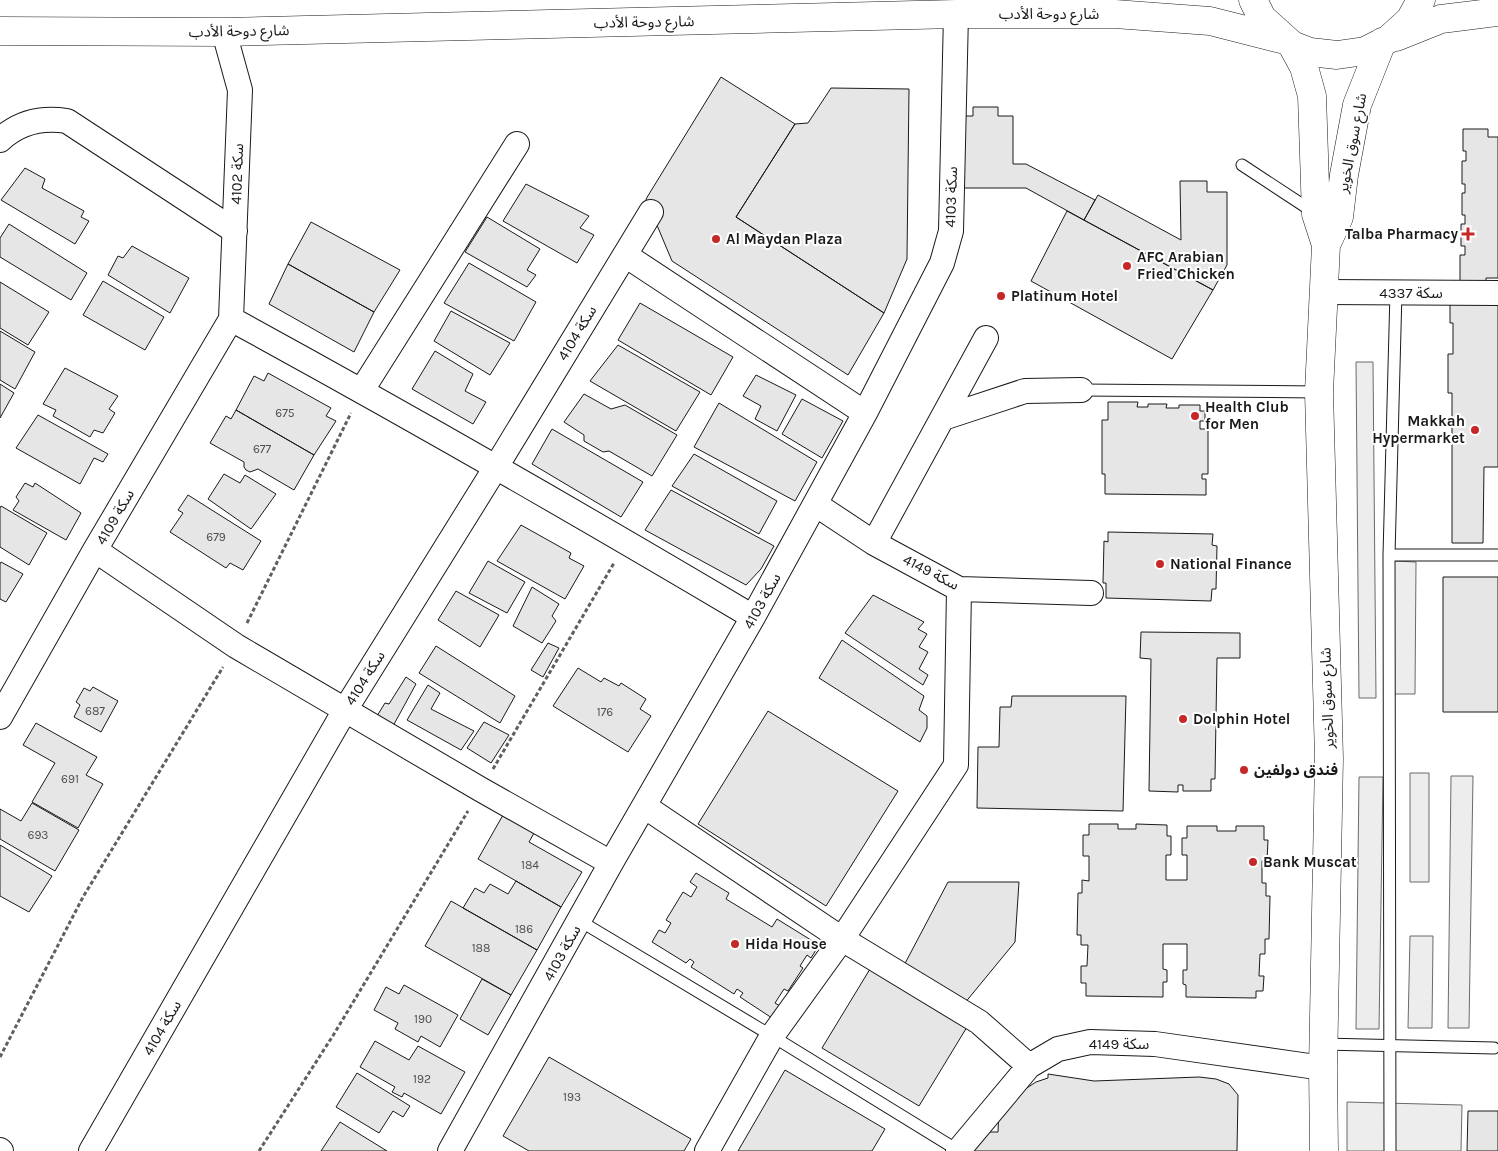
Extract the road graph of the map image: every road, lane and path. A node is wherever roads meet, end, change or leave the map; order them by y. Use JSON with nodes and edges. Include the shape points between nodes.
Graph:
{"nodes":[{"id":1,"x":1253,"y":0,"type":"edge"},
{"id":2,"x":1421,"y":0,"type":"edge"},
{"id":3,"x":1498,"y":12,"type":"edge"},
{"id":4,"x":956,"y":14,"type":"junction"},
{"id":5,"x":0,"y":30,"type":"edge"},
{"id":6,"x":224,"y":32,"type":"junction"},
{"id":7,"x":1386,"y":41,"type":"junction"},
{"id":8,"x":1288,"y":42,"type":"junction"},
{"id":9,"x":0,"y":140,"type":"edge"},
{"id":10,"x":517,"y":144,"type":"dead end"},
{"id":11,"x":1242,"y":164,"type":"dead end"},
{"id":12,"x":651,"y":212,"type":"dead end"},
{"id":13,"x":1316,"y":214,"type":"junction"},
{"id":14,"x":235,"y":231,"type":"junction"},
{"id":15,"x":1326,"y":246,"type":"junction"},
{"id":16,"x":625,"y":255,"type":"junction"},
{"id":17,"x":1324,"y":292,"type":"junction"},
{"id":18,"x":1396,"y":292,"type":"junction"},
{"id":19,"x":1498,"y":294,"type":"edge"},
{"id":20,"x":231,"y":319,"type":"junction"},
{"id":21,"x":986,"y":338,"type":"dead end"},
{"id":22,"x":362,"y":390,"type":"junction"},
{"id":23,"x":1082,"y":390,"type":"joint"},
{"id":24,"x":1319,"y":392,"type":"junction"},
{"id":25,"x":865,"y":413,"type":"junction"},
{"id":26,"x":943,"y":418,"type":"junction"},
{"id":27,"x":496,"y":467,"type":"junction"},
{"id":28,"x":815,"y":504,"type":"junction"},
{"id":29,"x":627,"y":542,"type":"junction"},
{"id":30,"x":874,"y":542,"type":"junction"},
{"id":31,"x":95,"y":550,"type":"junction"},
{"id":32,"x":1390,"y":555,"type":"junction"},
{"id":33,"x":1498,"y":555,"type":"edge"},
{"id":34,"x":959,"y":589,"type":"junction"},
{"id":35,"x":1091,"y":593,"type":"dead end"},
{"id":36,"x":753,"y":617,"type":"junction"},
{"id":37,"x":236,"y":646,"type":"junction"},
{"id":38,"x":345,"y":710,"type":"junction"},
{"id":39,"x":0,"y":717,"type":"edge"},
{"id":40,"x":480,"y":789,"type":"junction"},
{"id":41,"x":644,"y":806,"type":"junction"},
{"id":42,"x":611,"y":863,"type":"junction"},
{"id":43,"x":580,"y":921,"type":"junction"},
{"id":44,"x":842,"y":939,"type":"junction"},
{"id":45,"x":772,"y":1036,"type":"junction"},
{"id":46,"x":1390,"y":1045,"type":"junction"},
{"id":47,"x":1494,"y":1048,"type":"dead end"},
{"id":48,"x":1323,"y":1056,"type":"junction"},
{"id":49,"x":0,"y":1057,"type":"edge"},
{"id":50,"x":1029,"y":1066,"type":"junction"},
{"id":51,"x":91,"y":1151,"type":"edge"},
{"id":52,"x":259,"y":1151,"type":"edge"},
{"id":53,"x":450,"y":1151,"type":"edge"},
{"id":54,"x":706,"y":1151,"type":"edge"},
{"id":55,"x":958,"y":1151,"type":"edge"},
{"id":56,"x":1324,"y":1151,"type":"edge"},
{"id":57,"x":1390,"y":1151,"type":"edge"}],
"edges":[{"from":1,"to":8,"type":"main road","via":[[1262,18]]},
{"from":2,"to":7,"type":"main road","via":[[1410,20]]},
{"from":3,"to":7,"type":"main road","via":[[1441,19]]},
{"from":4,"to":6,"type":"main road","name":"شارع دوحة الأدب"},
{"from":4,"to":8,"type":"main road","name":"شارع دوحة الأدب","via":[[1115,14],[1210,21]]},
{"from":4,"to":25,"type":"street","name":"سكة 4103","via":[[951,231],[942,263]]},
{"from":5,"to":6,"type":"main road","name":"شارع دوحة الأدب"},
{"from":6,"to":14,"type":"street","name":"سكة 4102","via":[[240,90]]},
{"from":7,"to":8,"type":"main road","name":"شارع دوحة الأدب","via":[[1365,51],[1338,55],[1310,52]]},
{"from":7,"to":15,"type":"main road","name":"شارع سوق الخوير","via":[[1368,74],[1357,106],[1339,217]]},
{"from":8,"to":13,"type":"main road","name":"شارع سوق الخوير","via":[[1304,68],[1312,96]]},
{"from":9,"to":14,"type":"street","via":[[9,131],[36,120],[67,121]]},
{"from":10,"to":22,"type":"street"},
{"from":11,"to":13,"type":"lane"},
{"from":12,"to":16,"type":"street","name":"سكة 4104"},
{"from":13,"to":15,"type":"main road","name":"شارع سوق الخوير"},
{"from":14,"to":20,"type":"street","name":"سكة 4102"},
{"from":15,"to":17,"type":"main road","name":"شارع سوق الخوير"},
{"from":16,"to":25,"type":"street"},
{"from":16,"to":27,"type":"street","name":"سكة 4104"},
{"from":17,"to":18,"type":"street","name":"سكة 4337"},
{"from":17,"to":24,"type":"main road","name":"شارع سوق الخوير"},
{"from":18,"to":19,"type":"street","name":"سكة 4337"},
{"from":18,"to":32,"type":"lane"},
{"from":20,"to":22,"type":"street"},
{"from":20,"to":31,"type":"street","name":"سكة 4109"},
{"from":21,"to":26,"type":"street"},
{"from":22,"to":27,"type":"street"},
{"from":22,"to":37,"type":"path"},
{"from":23,"to":24,"type":"lane"},
{"from":23,"to":26,"type":"street","via":[[1025,391]]},
{"from":24,"to":48,"type":"main road","name":"شارع سوق الخوير","via":[[1329,758]]},
{"from":25,"to":28,"type":"street","name":"سكة 4103"},
{"from":26,"to":30,"type":"street"},
{"from":27,"to":29,"type":"street"},
{"from":27,"to":38,"type":"street","name":"سكة 4104"},
{"from":28,"to":30,"type":"street","name":"سكة 4149"},
{"from":28,"to":36,"type":"street","name":"سكة 4103"},
{"from":29,"to":36,"type":"street"},
{"from":29,"to":40,"type":"path"},
{"from":30,"to":34,"type":"street","name":"سكة 4149"},
{"from":31,"to":37,"type":"street"},
{"from":31,"to":39,"type":"street","name":"سكة 4109"},
{"from":32,"to":33,"type":"lane"},
{"from":32,"to":46,"type":"lane"},
{"from":34,"to":35,"type":"street","name":"سكة 4149"},
{"from":34,"to":44,"type":"street","via":[[956,765]]},
{"from":36,"to":41,"type":"street","name":"سكة 4103"},
{"from":37,"to":38,"type":"street"},
{"from":37,"to":49,"type":"path","via":[[83,897]]},
{"from":38,"to":40,"type":"street"},
{"from":38,"to":51,"type":"street","name":"سكة 4104"},
{"from":40,"to":42,"type":"street"},
{"from":40,"to":52,"type":"path","via":[[334,1034]]},
{"from":41,"to":42,"type":"street","name":"سكة 4103"},
{"from":41,"to":44,"type":"street"},
{"from":42,"to":43,"type":"street","name":"سكة 4103"},
{"from":43,"to":45,"type":"lane"},
{"from":43,"to":53,"type":"street","name":"سكة 4103"},
{"from":44,"to":45,"type":"street"},
{"from":44,"to":50,"type":"street","via":[[979,1022]]},
{"from":45,"to":54,"type":"street"},
{"from":45,"to":55,"type":"lane"},
{"from":46,"to":47,"type":"lane"},
{"from":46,"to":48,"type":"lane"},
{"from":46,"to":57,"type":"lane"},
{"from":48,"to":50,"type":"street","name":"سكة 4149","via":[[1090,1042],[1058,1049]]},
{"from":48,"to":56,"type":"main road","name":"شارع سوق الخوير"},
{"from":50,"to":55,"type":"street","name":"سكة 4149"}]}
